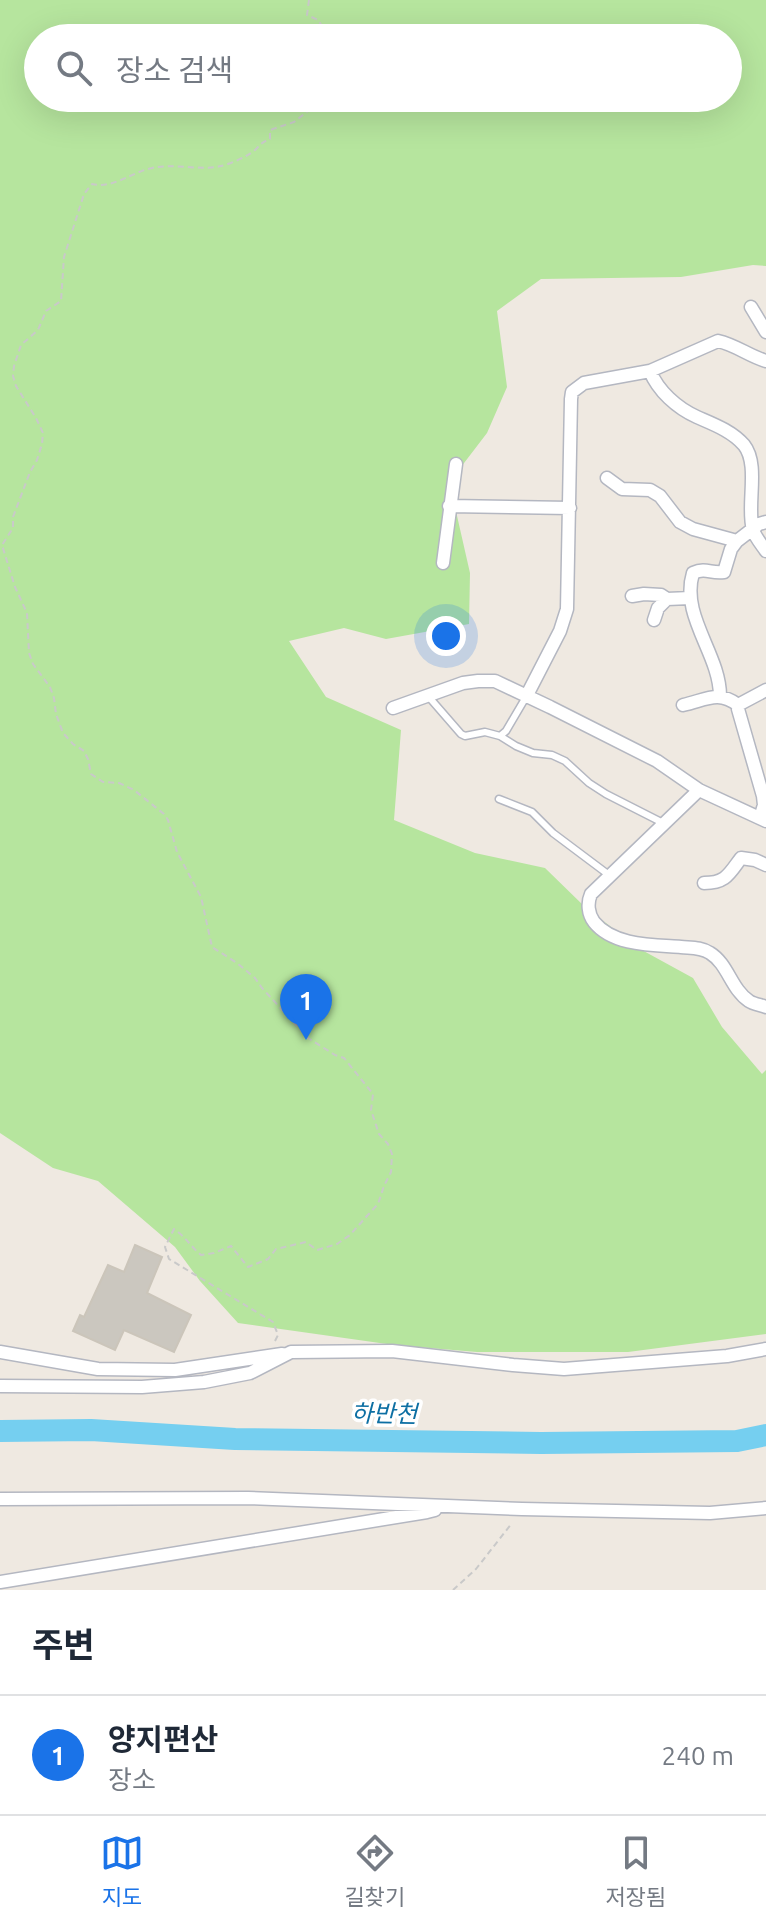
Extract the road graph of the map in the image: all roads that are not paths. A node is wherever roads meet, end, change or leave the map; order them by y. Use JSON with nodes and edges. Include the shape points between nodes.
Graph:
{"nodes":[{"id":1,"x":751,"y":307,"type":"dead end"},
{"id":2,"x":766,"y":332,"type":"edge"},
{"id":3,"x":766,"y":361,"type":"edge"},
{"id":4,"x":650,"y":371,"type":"junction"},
{"id":5,"x":456,"y":464,"type":"dead end"},
{"id":6,"x":607,"y":478,"type":"dead end"},
{"id":7,"x":449,"y":506,"type":"junction"},
{"id":8,"x":570,"y":508,"type":"junction"},
{"id":9,"x":766,"y":522,"type":"edge"},
{"id":10,"x":753,"y":530,"type":"junction"},
{"id":11,"x":737,"y":541,"type":"junction"},
{"id":12,"x":766,"y":551,"type":"edge"},
{"id":13,"x":443,"y":563,"type":"dead end"},
{"id":14,"x":632,"y":596,"type":"dead end"},
{"id":15,"x":690,"y":598,"type":"junction"},
{"id":16,"x":667,"y":599,"type":"junction"},
{"id":17,"x":654,"y":620,"type":"dead end"},
{"id":18,"x":766,"y":690,"type":"edge"},
{"id":19,"x":428,"y":696,"type":"junction"},
{"id":20,"x":720,"y":696,"type":"junction"},
{"id":21,"x":526,"y":697,"type":"junction"},
{"id":22,"x":683,"y":705,"type":"dead end"},
{"id":23,"x":738,"y":705,"type":"junction"},
{"id":24,"x":393,"y":708,"type":"dead end"},
{"id":25,"x":500,"y":736,"type":"junction"},
{"id":26,"x":699,"y":790,"type":"junction"},
{"id":27,"x":499,"y":799,"type":"dead end"},
{"id":28,"x":763,"y":819,"type":"edge"},
{"id":29,"x":665,"y":824,"type":"junction"},
{"id":30,"x":766,"y":865,"type":"edge"},
{"id":31,"x":609,"y":875,"type":"junction"},
{"id":32,"x":704,"y":883,"type":"dead end"},
{"id":33,"x":766,"y":1007,"type":"edge"},
{"id":34,"x":766,"y":1349,"type":"edge"},
{"id":35,"x":0,"y":1352,"type":"edge"},
{"id":36,"x":291,"y":1352,"type":"junction"},
{"id":37,"x":0,"y":1386,"type":"edge"},
{"id":38,"x":0,"y":1499,"type":"edge"},
{"id":39,"x":445,"y":1506,"type":"junction"},
{"id":40,"x":766,"y":1508,"type":"edge"},
{"id":41,"x":0,"y":1582,"type":"edge"}],
"edges":[{"from":1,"to":2,"type":"street"},
{"from":3,"to":4,"type":"street","via":[[718,341]]},
{"from":4,"to":8,"type":"street","via":[[584,383],[572,392]]},
{"from":4,"to":10,"type":"street","via":[[674,403],[746,447]]},
{"from":5,"to":7,"type":"street"},
{"from":6,"to":11,"type":"street","via":[[622,489],[650,490],[693,529]]},
{"from":7,"to":8,"type":"street"},
{"from":7,"to":13,"type":"street"},
{"from":8,"to":21,"type":"street","via":[[567,609]]},
{"from":9,"to":10,"type":"street"},
{"from":10,"to":11,"type":"street"},
{"from":10,"to":12,"type":"street"},
{"from":11,"to":15,"type":"street","via":[[724,572],[693,573]]},
{"from":14,"to":16,"type":"street"},
{"from":15,"to":16,"type":"street"},
{"from":15,"to":20,"type":"street","via":[[717,671]]},
{"from":16,"to":17,"type":"street"},
{"from":18,"to":23,"type":"street"},
{"from":19,"to":21,"type":"street","via":[[463,683],[495,681]]},
{"from":19,"to":24,"type":"street"},
{"from":19,"to":25,"type":"lane","via":[[461,734]]},
{"from":20,"to":22,"type":"street"},
{"from":20,"to":23,"type":"street"},
{"from":21,"to":25,"type":"lane"},
{"from":21,"to":26,"type":"street","via":[[657,761]]},
{"from":23,"to":28,"type":"street","via":[[763,796]]},
{"from":25,"to":29,"type":"lane","via":[[524,750],[565,761],[606,794]]},
{"from":26,"to":28,"type":"street"},
{"from":26,"to":29,"type":"street"},
{"from":27,"to":31,"type":"lane","via":[[532,812]]},
{"from":29,"to":31,"type":"street"},
{"from":30,"to":32,"type":"street","via":[[741,858],[730,874]]},
{"from":31,"to":33,"type":"street","via":[[588,902],[591,918],[602,931],[712,954],[749,1002]]},
{"from":34,"to":36,"type":"street","via":[[564,1369],[392,1351]]},
{"from":35,"to":36,"type":"street","via":[[98,1369],[175,1370]]},
{"from":36,"to":37,"type":"street","via":[[250,1373],[204,1382]]},
{"from":38,"to":39,"type":"street","via":[[248,1498]]},
{"from":39,"to":40,"type":"street","via":[[710,1513]]},
{"from":39,"to":41,"type":"street"}]}
